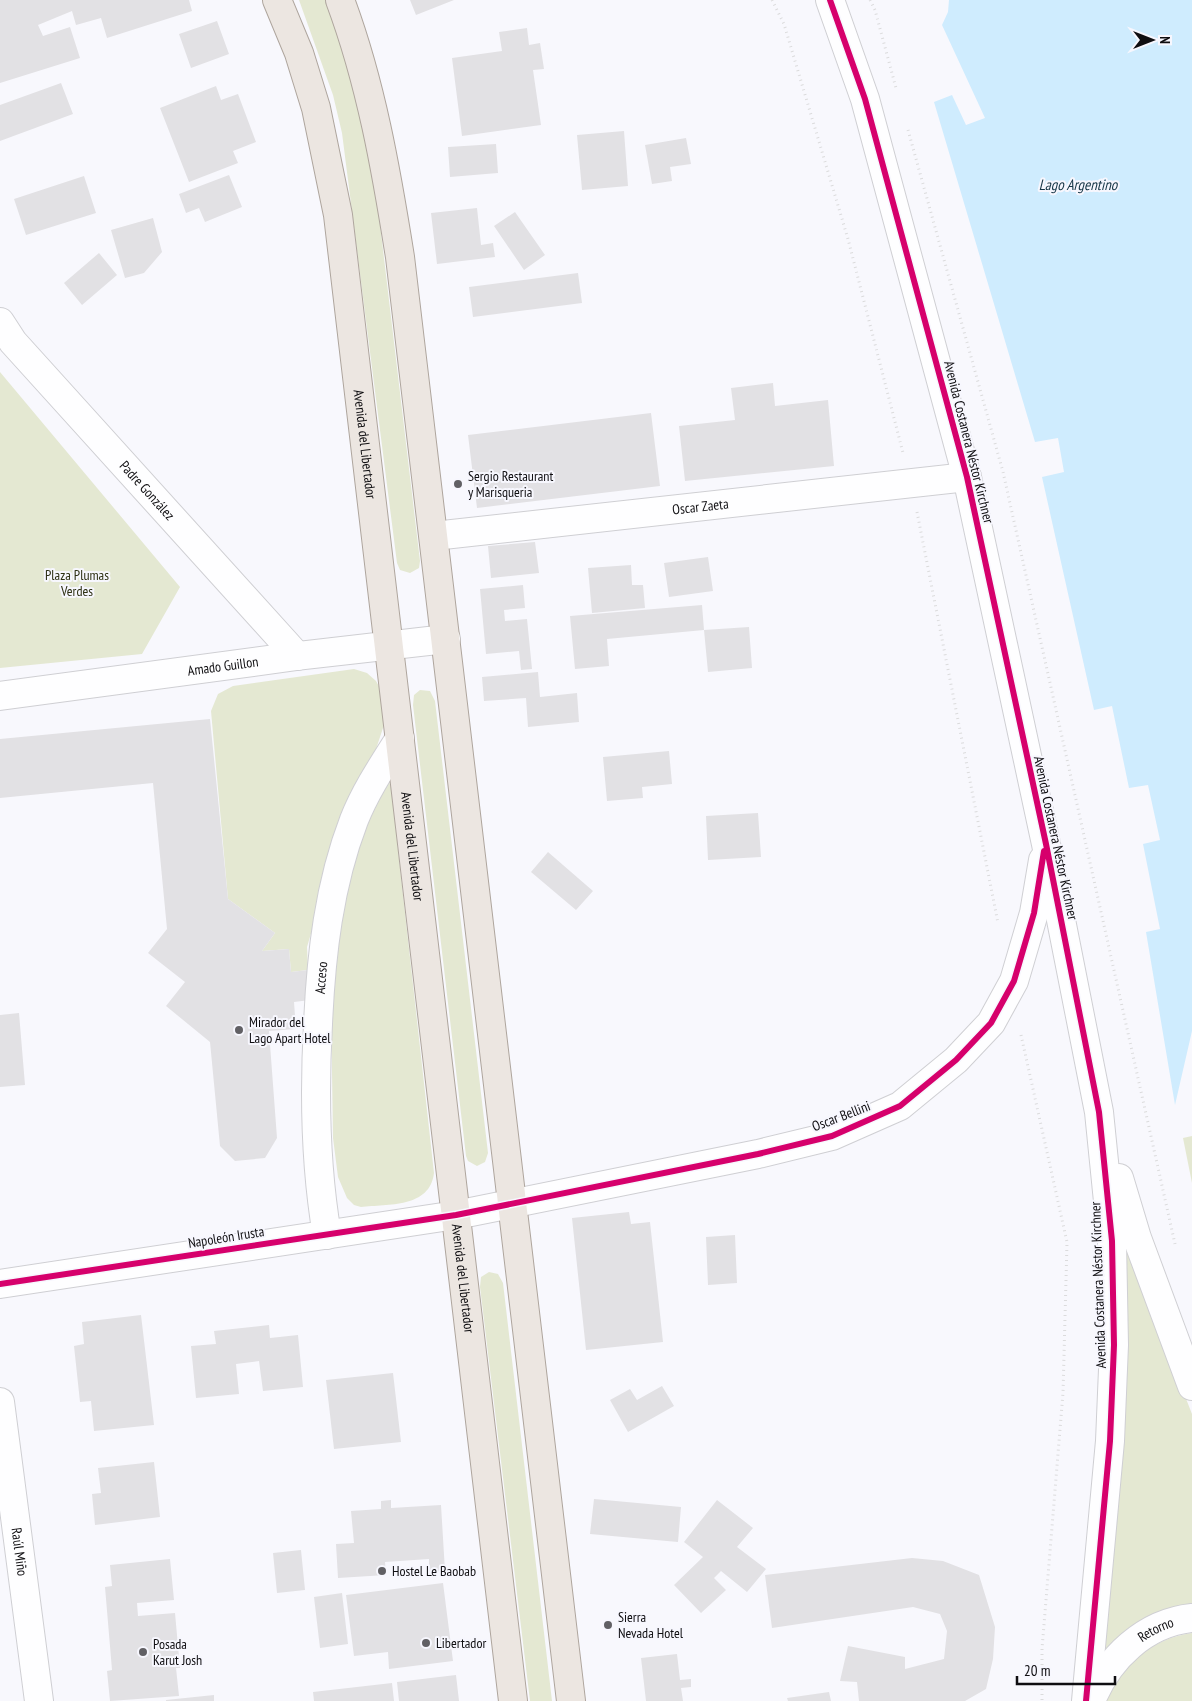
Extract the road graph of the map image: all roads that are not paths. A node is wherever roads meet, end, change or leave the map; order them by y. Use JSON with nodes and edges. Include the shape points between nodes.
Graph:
{"nodes":[{"id":1,"x":278,"y":0,"type":"edge"},
{"id":2,"x":340,"y":0,"type":"edge"},
{"id":3,"x":830,"y":0,"type":"edge"},
{"id":4,"x":0,"y":322,"type":"edge"},
{"id":5,"x":967,"y":478,"type":"junction"},
{"id":6,"x":434,"y":536,"type":"junction"},
{"id":7,"x":446,"y":639,"type":"junction"},
{"id":8,"x":390,"y":645,"type":"junction"},
{"id":9,"x":298,"y":656,"type":"junction"},
{"id":10,"x":0,"y":696,"type":"edge"},
{"id":11,"x":400,"y":738,"type":"junction"},
{"id":12,"x":1046,"y":844,"type":"junction"},
{"id":13,"x":1099,"y":1112,"type":"junction"},
{"id":14,"x":512,"y":1205,"type":"junction"},
{"id":15,"x":456,"y":1216,"type":"junction"},
{"id":16,"x":327,"y":1235,"type":"junction"},
{"id":17,"x":0,"y":1284,"type":"edge"},
{"id":18,"x":1192,"y":1386,"type":"edge"},
{"id":19,"x":0,"y":1402,"type":"edge"},
{"id":20,"x":1192,"y":1618,"type":"edge"},
{"id":21,"x":39,"y":1701,"type":"edge"},
{"id":22,"x":513,"y":1701,"type":"edge"},
{"id":23,"x":570,"y":1701,"type":"edge"},
{"id":24,"x":1086,"y":1701,"type":"edge"},
{"id":25,"x":1091,"y":1701,"type":"edge"}],
"edges":[{"from":1,"to":8,"type":"main road","name":"Avenida del Libertador","via":[[316,108],[329,163]]},
{"from":2,"to":6,"type":"main road","via":[[357,46],[388,181]]},
{"from":3,"to":5,"type":"street","name":"Avenida Costanera Néstor Kirchner","via":[[865,99]]},
{"from":4,"to":9,"type":"street","name":"Padre González","via":[[13,342]]},
{"from":5,"to":6,"type":"street","name":"Oscar Zaeta"},
{"from":5,"to":12,"type":"street","name":"Avenida Costanera Néstor Kirchner"},
{"from":6,"to":7,"type":"main road"},
{"from":7,"to":8,"type":"street","name":"Amado Guillon"},
{"from":7,"to":14,"type":"main road"},
{"from":8,"to":9,"type":"street","name":"Amado Guillon"},
{"from":8,"to":11,"type":"main road","name":"Avenida del Libertador"},
{"from":9,"to":10,"type":"street","name":"Amado Guillon"},
{"from":11,"to":15,"type":"main road","name":"Avenida del Libertador"},
{"from":11,"to":16,"type":"street","name":"Acceso","via":[[369,787],[354,821],[329,910],[319,1004],[315,1110],[316,1160]]},
{"from":12,"to":13,"type":"street","name":"Avenida Costanera Néstor Kirchner"},
{"from":12,"to":14,"type":"street","name":"Oscar Bellini","via":[[1034,913],[1011,988],[990,1023],[956,1060],[900,1106],[832,1136]]},
{"from":13,"to":18,"type":"street","name":"Avenida Costanera Néstor Kirchner","via":[[1137,1238]]},
{"from":13,"to":24,"type":"street","name":"Avenida Costanera Néstor Kirchner","via":[[1112,1240],[1114,1345],[1110,1441]]},
{"from":14,"to":15,"type":"street","name":"Oscar Bellini"},
{"from":14,"to":23,"type":"main road"},
{"from":15,"to":16,"type":"street","name":"Napoleón Irusta"},
{"from":15,"to":22,"type":"main road","name":"Avenida del Libertador"},
{"from":16,"to":17,"type":"street","name":"Napoleón Irusta"},
{"from":19,"to":21,"type":"street","name":"Raúl Miño"},
{"from":20,"to":25,"type":"street","name":"Retorno","via":[[1149,1631],[1132,1643],[1105,1673]]}]}
